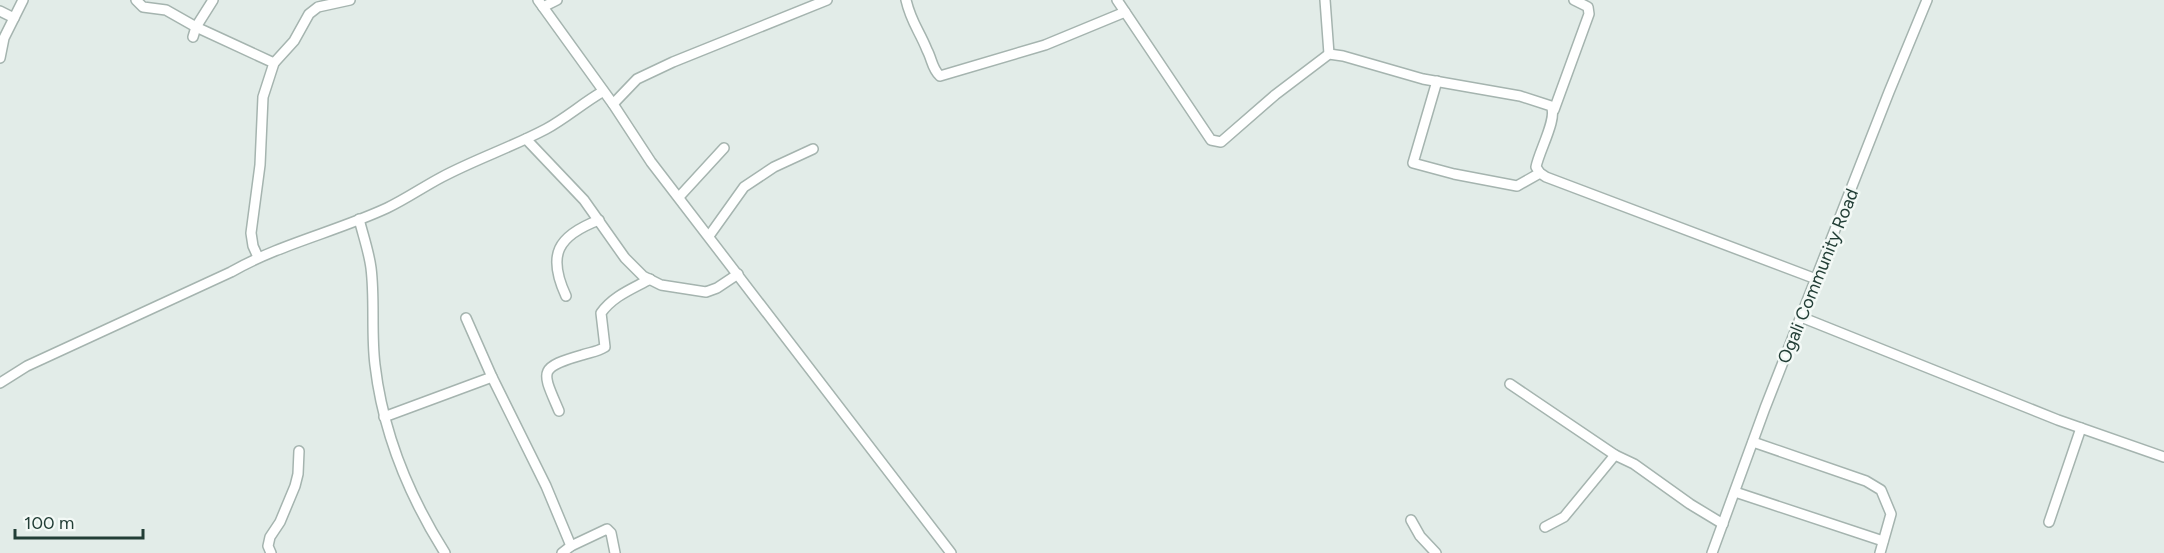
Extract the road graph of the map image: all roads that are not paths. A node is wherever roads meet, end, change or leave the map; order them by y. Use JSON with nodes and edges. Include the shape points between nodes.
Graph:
{"nodes":[{"id":1,"x":23,"y":0,"type":"edge"},
{"id":2,"x":136,"y":0,"type":"edge"},
{"id":3,"x":213,"y":0,"type":"edge"},
{"id":4,"x":350,"y":0,"type":"edge"},
{"id":5,"x":557,"y":0,"type":"edge"},
{"id":6,"x":827,"y":0,"type":"edge"},
{"id":7,"x":906,"y":0,"type":"edge"},
{"id":8,"x":1117,"y":0,"type":"edge"},
{"id":9,"x":1325,"y":0,"type":"edge"},
{"id":10,"x":1574,"y":0,"type":"edge"},
{"id":11,"x":1927,"y":0,"type":"edge"},
{"id":12,"x":540,"y":4,"type":"edge"},
{"id":13,"x":0,"y":11,"type":"edge"},
{"id":14,"x":1125,"y":12,"type":"junction"},
{"id":15,"x":14,"y":18,"type":"junction"},
{"id":16,"x":196,"y":27,"type":"junction"},
{"id":17,"x":193,"y":37,"type":"dead end"},
{"id":18,"x":1329,"y":54,"type":"junction"},
{"id":19,"x":0,"y":58,"type":"edge"},
{"id":20,"x":274,"y":63,"type":"junction"},
{"id":21,"x":1437,"y":81,"type":"junction"},
{"id":22,"x":602,"y":92,"type":"junction"},
{"id":23,"x":613,"y":104,"type":"junction"},
{"id":24,"x":1554,"y":110,"type":"junction"},
{"id":25,"x":525,"y":139,"type":"junction"},
{"id":26,"x":724,"y":148,"type":"dead end"},
{"id":27,"x":813,"y":150,"type":"dead end"},
{"id":28,"x":1540,"y":173,"type":"junction"},
{"id":29,"x":679,"y":197,"type":"junction"},
{"id":30,"x":359,"y":219,"type":"junction"},
{"id":31,"x":599,"y":220,"type":"junction"},
{"id":32,"x":709,"y":236,"type":"junction"},
{"id":33,"x":258,"y":257,"type":"junction"},
{"id":34,"x":738,"y":274,"type":"junction"},
{"id":35,"x":650,"y":279,"type":"junction"},
{"id":36,"x":1816,"y":279,"type":"junction"},
{"id":37,"x":566,"y":296,"type":"dead end"},
{"id":38,"x":1801,"y":317,"type":"junction"},
{"id":39,"x":466,"y":318,"type":"dead end"},
{"id":40,"x":492,"y":378,"type":"junction"},
{"id":41,"x":0,"y":383,"type":"edge"},
{"id":42,"x":1510,"y":384,"type":"dead end"},
{"id":43,"x":560,"y":411,"type":"dead end"},
{"id":44,"x":384,"y":417,"type":"junction"},
{"id":45,"x":2081,"y":428,"type":"junction"},
{"id":46,"x":1753,"y":442,"type":"junction"},
{"id":47,"x":299,"y":451,"type":"dead end"},
{"id":48,"x":1615,"y":455,"type":"junction"},
{"id":49,"x":2164,"y":457,"type":"edge"},
{"id":50,"x":1735,"y":492,"type":"junction"},
{"id":51,"x":1411,"y":520,"type":"dead end"},
{"id":52,"x":2049,"y":522,"type":"dead end"},
{"id":53,"x":1723,"y":525,"type":"junction"},
{"id":54,"x":1545,"y":526,"type":"dead end"},
{"id":55,"x":1883,"y":541,"type":"junction"},
{"id":56,"x":571,"y":546,"type":"junction"},
{"id":57,"x":271,"y":553,"type":"edge"},
{"id":58,"x":445,"y":553,"type":"edge"},
{"id":59,"x":562,"y":553,"type":"edge"},
{"id":60,"x":615,"y":553,"type":"edge"},
{"id":61,"x":951,"y":553,"type":"edge"},
{"id":62,"x":1436,"y":553,"type":"edge"},
{"id":63,"x":1712,"y":553,"type":"edge"},
{"id":64,"x":1880,"y":553,"type":"edge"}],
"edges":[{"from":1,"to":15,"type":"street"},
{"from":2,"to":16,"type":"street","via":[[143,7],[166,10]]},
{"from":3,"to":16,"type":"street"},
{"from":4,"to":20,"type":"street","via":[[318,7],[309,14],[294,41]]},
{"from":5,"to":12,"type":"street"},
{"from":6,"to":23,"type":"street","via":[[637,79]]},
{"from":7,"to":14,"type":"street","via":[[911,19],[940,76],[1044,45]]},
{"from":8,"to":14,"type":"street"},
{"from":9,"to":18,"type":"street"},
{"from":10,"to":24,"type":"street","via":[[1588,7],[1588,14]]},
{"from":11,"to":36,"type":"street","name":"Ogali Community Road"},
{"from":12,"to":22,"type":"street"},
{"from":13,"to":15,"type":"street"},
{"from":14,"to":18,"type":"street","via":[[1206,134],[1216,142],[1221,142]]},
{"from":15,"to":19,"type":"street"},
{"from":16,"to":17,"type":"street"},
{"from":16,"to":20,"type":"street"},
{"from":18,"to":21,"type":"street"},
{"from":20,"to":33,"type":"street","via":[[263,97],[251,233]]},
{"from":21,"to":24,"type":"street","via":[[1520,96]]},
{"from":21,"to":28,"type":"street","via":[[1413,163],[1517,186]]},
{"from":22,"to":23,"type":"street"},
{"from":22,"to":25,"type":"street"},
{"from":23,"to":29,"type":"street"},
{"from":24,"to":28,"type":"street","via":[[1538,156],[1536,167]]},
{"from":25,"to":30,"type":"street"},
{"from":25,"to":31,"type":"street"},
{"from":26,"to":29,"type":"street"},
{"from":27,"to":32,"type":"street","via":[[774,166],[744,187]]},
{"from":28,"to":36,"type":"street"},
{"from":29,"to":32,"type":"street"},
{"from":30,"to":33,"type":"street"},
{"from":30,"to":44,"type":"street","via":[[371,268],[375,364]]},
{"from":31,"to":35,"type":"street","via":[[625,258]]},
{"from":31,"to":37,"type":"street","via":[[573,234],[557,251],[558,276]]},
{"from":32,"to":34,"type":"street"},
{"from":33,"to":41,"type":"street","via":[[27,366]]},
{"from":34,"to":35,"type":"street","via":[[706,292],[661,285]]},
{"from":34,"to":61,"type":"street"},
{"from":35,"to":43,"type":"street","via":[[619,296],[601,313],[605,347],[550,366],[547,378]]},
{"from":36,"to":38,"type":"street","name":"Ogali Community Road"},
{"from":38,"to":45,"type":"street"},
{"from":38,"to":46,"type":"street","name":"Ogali Community Road"},
{"from":39,"to":40,"type":"street"},
{"from":40,"to":44,"type":"street"},
{"from":40,"to":56,"type":"street"},
{"from":42,"to":48,"type":"street"},
{"from":44,"to":58,"type":"street","via":[[407,484]]},
{"from":45,"to":49,"type":"street"},
{"from":45,"to":52,"type":"street"},
{"from":46,"to":50,"type":"street","name":"Ogali Community Road"},
{"from":46,"to":55,"type":"street","via":[[1881,490],[1891,511]]},
{"from":47,"to":57,"type":"street","via":[[296,486],[270,537]]},
{"from":48,"to":53,"type":"street"},
{"from":48,"to":54,"type":"street","via":[[1564,516]]},
{"from":50,"to":53,"type":"street","name":"Ogali Community Road"},
{"from":50,"to":55,"type":"street"},
{"from":51,"to":62,"type":"street"},
{"from":53,"to":63,"type":"street","name":"Ogali Community Road"},
{"from":55,"to":64,"type":"street"},
{"from":56,"to":59,"type":"street"},
{"from":56,"to":60,"type":"street","via":[[607,529]]}]}
